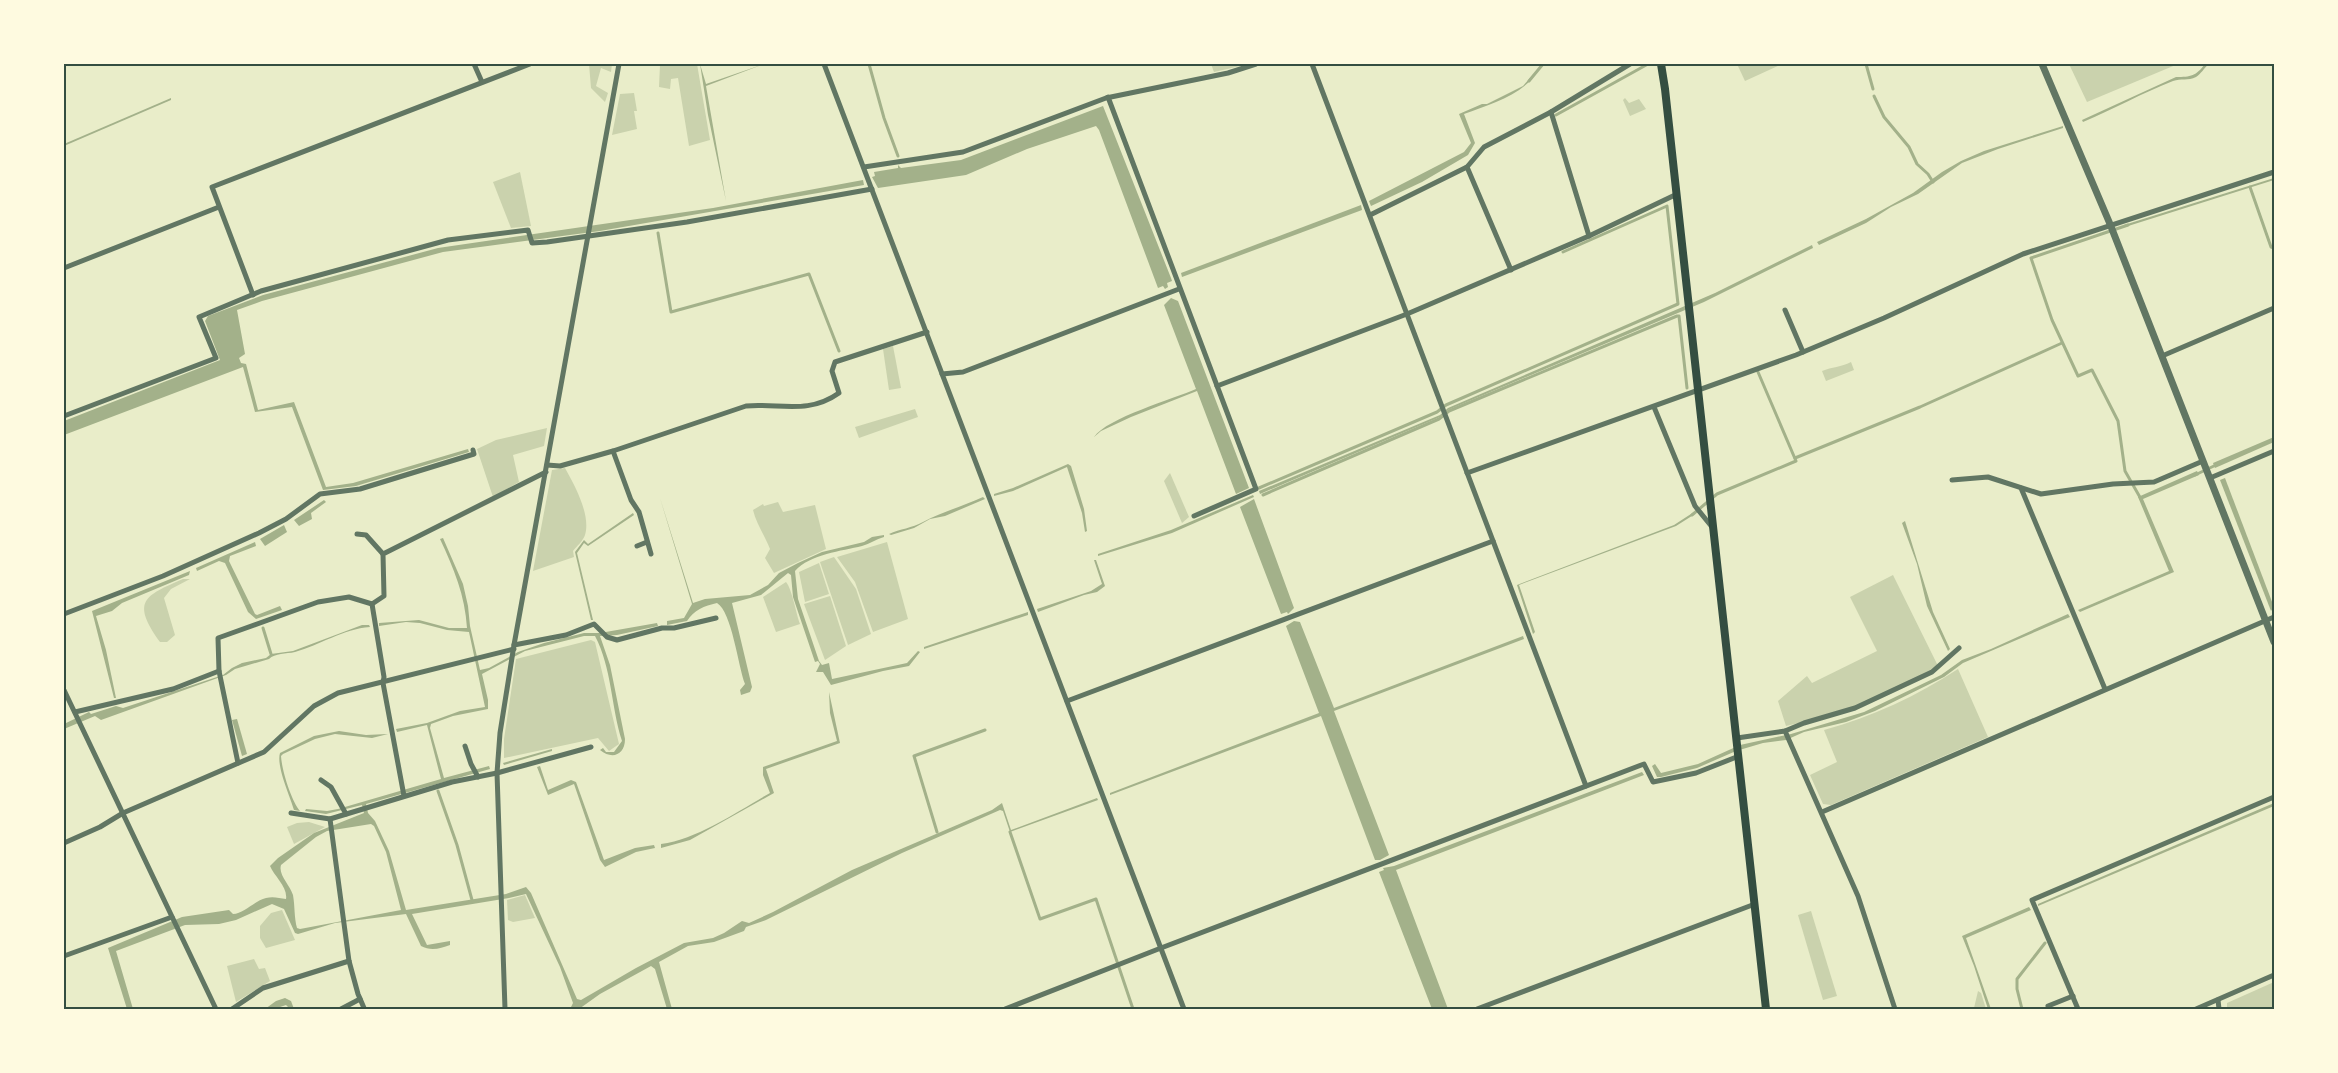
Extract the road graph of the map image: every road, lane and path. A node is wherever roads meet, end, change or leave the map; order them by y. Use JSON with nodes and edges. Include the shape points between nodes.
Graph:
{"nodes":[{"id":1,"x":474,"y":64,"type":"edge"},
{"id":2,"x":530,"y":64,"type":"edge"},
{"id":3,"x":619,"y":64,"type":"edge"},
{"id":4,"x":824,"y":64,"type":"edge"},
{"id":5,"x":1256,"y":64,"type":"edge"},
{"id":6,"x":1312,"y":64,"type":"edge"},
{"id":7,"x":1630,"y":64,"type":"edge"},
{"id":8,"x":1661,"y":64,"type":"edge"},
{"id":9,"x":2042,"y":64,"type":"edge"},
{"id":10,"x":482,"y":82,"type":"junction"},
{"id":11,"x":1108,"y":97,"type":"junction"},
{"id":12,"x":1551,"y":112,"type":"junction"},
{"id":13,"x":864,"y":167,"type":"junction"},
{"id":14,"x":1467,"y":167,"type":"junction"},
{"id":15,"x":2274,"y":172,"type":"edge"},
{"id":16,"x":872,"y":189,"type":"junction"},
{"id":17,"x":1676,"y":195,"type":"junction"},
{"id":18,"x":219,"y":208,"type":"junction"},
{"id":19,"x":1370,"y":215,"type":"junction"},
{"id":20,"x":2110,"y":224,"type":"junction"},
{"id":21,"x":588,"y":236,"type":"junction"},
{"id":22,"x":1589,"y":236,"type":"junction"},
{"id":23,"x":64,"y":268,"type":"edge"},
{"id":24,"x":1511,"y":270,"type":"junction"},
{"id":25,"x":1179,"y":289,"type":"junction"},
{"id":26,"x":253,"y":295,"type":"junction"},
{"id":27,"x":2274,"y":308,"type":"edge"},
{"id":28,"x":1784,"y":310,"type":"dead end"},
{"id":29,"x":1407,"y":314,"type":"junction"},
{"id":30,"x":927,"y":332,"type":"junction"},
{"id":31,"x":1803,"y":352,"type":"junction"},
{"id":32,"x":2162,"y":356,"type":"junction"},
{"id":33,"x":942,"y":374,"type":"junction"},
{"id":34,"x":1216,"y":386,"type":"junction"},
{"id":35,"x":1698,"y":391,"type":"junction"},
{"id":36,"x":1654,"y":407,"type":"junction"},
{"id":37,"x":64,"y":416,"type":"edge"},
{"id":38,"x":473,"y":450,"type":"dead end"},
{"id":39,"x":613,"y":451,"type":"junction"},
{"id":40,"x":2274,"y":451,"type":"edge"},
{"id":41,"x":2203,"y":461,"type":"junction"},
{"id":42,"x":547,"y":465,"type":"junction"},
{"id":43,"x":546,"y":472,"type":"junction"},
{"id":44,"x":1467,"y":473,"type":"junction"},
{"id":45,"x":2210,"y":478,"type":"junction"},
{"id":46,"x":1952,"y":480,"type":"dead end"},
{"id":47,"x":2021,"y":488,"type":"junction"},
{"id":48,"x":1194,"y":516,"type":"dead end"},
{"id":49,"x":1714,"y":529,"type":"junction"},
{"id":50,"x":357,"y":534,"type":"dead end"},
{"id":51,"x":1493,"y":541,"type":"junction"},
{"id":52,"x":647,"y":542,"type":"junction"},
{"id":53,"x":637,"y":546,"type":"dead end"},
{"id":54,"x":383,"y":554,"type":"junction"},
{"id":55,"x":651,"y":554,"type":"dead end"},
{"id":56,"x":372,"y":604,"type":"junction"},
{"id":57,"x":64,"y":614,"type":"edge"},
{"id":58,"x":2274,"y":617,"type":"edge"},
{"id":59,"x":716,"y":618,"type":"dead end"},
{"id":60,"x":2266,"y":621,"type":"junction"},
{"id":61,"x":2274,"y":642,"type":"edge"},
{"id":62,"x":514,"y":647,"type":"junction"},
{"id":63,"x":1959,"y":648,"type":"dead end"},
{"id":64,"x":219,"y":671,"type":"junction"},
{"id":65,"x":383,"y":683,"type":"junction"},
{"id":66,"x":2105,"y":689,"type":"junction"},
{"id":67,"x":64,"y":690,"type":"edge"},
{"id":68,"x":1067,"y":701,"type":"junction"},
{"id":69,"x":75,"y":712,"type":"junction"},
{"id":70,"x":1785,"y":731,"type":"junction"},
{"id":71,"x":1737,"y":738,"type":"junction"},
{"id":72,"x":465,"y":746,"type":"dead end"},
{"id":73,"x":591,"y":747,"type":"dead end"},
{"id":74,"x":1739,"y":756,"type":"junction"},
{"id":75,"x":238,"y":763,"type":"junction"},
{"id":76,"x":497,"y":773,"type":"junction"},
{"id":77,"x":478,"y":777,"type":"junction"},
{"id":78,"x":321,"y":780,"type":"dead end"},
{"id":79,"x":1586,"y":786,"type":"junction"},
{"id":80,"x":404,"y":796,"type":"junction"},
{"id":81,"x":2274,"y":797,"type":"edge"},
{"id":82,"x":1822,"y":812,"type":"junction"},
{"id":83,"x":291,"y":813,"type":"dead end"},
{"id":84,"x":123,"y":814,"type":"junction"},
{"id":85,"x":346,"y":814,"type":"junction"},
{"id":86,"x":330,"y":819,"type":"junction"},
{"id":87,"x":64,"y":843,"type":"edge"},
{"id":88,"x":1755,"y":904,"type":"junction"},
{"id":89,"x":172,"y":917,"type":"junction"},
{"id":90,"x":1161,"y":948,"type":"junction"},
{"id":91,"x":64,"y":956,"type":"edge"},
{"id":92,"x":350,"y":961,"type":"junction"},
{"id":93,"x":2274,"y":975,"type":"edge"},
{"id":94,"x":2073,"y":996,"type":"junction"},
{"id":95,"x":360,"y":999,"type":"junction"},
{"id":96,"x":2218,"y":1000,"type":"junction"},
{"id":97,"x":2048,"y":1006,"type":"dead end"},
{"id":98,"x":364,"y":1008,"type":"dead end"},
{"id":99,"x":216,"y":1009,"type":"edge"},
{"id":100,"x":232,"y":1009,"type":"edge"},
{"id":101,"x":341,"y":1009,"type":"edge"},
{"id":102,"x":505,"y":1009,"type":"edge"},
{"id":103,"x":1004,"y":1009,"type":"edge"},
{"id":104,"x":1184,"y":1009,"type":"edge"},
{"id":105,"x":1477,"y":1009,"type":"edge"},
{"id":106,"x":1766,"y":1009,"type":"edge"},
{"id":107,"x":1895,"y":1009,"type":"edge"},
{"id":108,"x":2078,"y":1009,"type":"edge"},
{"id":109,"x":2196,"y":1009,"type":"edge"},
{"id":110,"x":2219,"y":1009,"type":"edge"}],
"edges":[{"from":1,"to":10,"type":"street"},
{"from":2,"to":10,"type":"street"},
{"from":3,"to":21,"type":"street"},
{"from":4,"to":13,"type":"street"},
{"from":5,"to":11,"type":"street","via":[[1228,73]]},
{"from":6,"to":19,"type":"street"},
{"from":7,"to":12,"type":"street"},
{"from":8,"to":17,"type":"main road"},
{"from":9,"to":20,"type":"street"},
{"from":10,"to":18,"type":"street","via":[[212,188]]},
{"from":11,"to":13,"type":"street","via":[[963,152]]},
{"from":11,"to":25,"type":"street"},
{"from":12,"to":14,"type":"street","via":[[1484,147]]},
{"from":12,"to":22,"type":"street"},
{"from":13,"to":16,"type":"street"},
{"from":14,"to":19,"type":"street"},
{"from":14,"to":24,"type":"street"},
{"from":15,"to":20,"type":"street"},
{"from":16,"to":21,"type":"street"},
{"from":16,"to":30,"type":"street"},
{"from":17,"to":22,"type":"street"},
{"from":17,"to":35,"type":"main road"},
{"from":18,"to":23,"type":"street"},
{"from":18,"to":26,"type":"street"},
{"from":19,"to":29,"type":"street"},
{"from":20,"to":31,"type":"street","via":[[2023,254]]},
{"from":20,"to":32,"type":"street"},
{"from":21,"to":26,"type":"street","via":[[532,243],[528,230],[448,240]]},
{"from":21,"to":42,"type":"street"},
{"from":22,"to":24,"type":"street"},
{"from":24,"to":29,"type":"street"},
{"from":25,"to":33,"type":"street","via":[[963,372]]},
{"from":25,"to":34,"type":"street"},
{"from":26,"to":37,"type":"street","via":[[199,316],[216,358]]},
{"from":27,"to":32,"type":"street"},
{"from":28,"to":31,"type":"street"},
{"from":29,"to":34,"type":"street"},
{"from":29,"to":44,"type":"street"},
{"from":30,"to":33,"type":"street"},
{"from":30,"to":39,"type":"street","via":[[835,362],[832,371],[839,393],[822,403],[801,408],[767,404],[746,406]]},
{"from":31,"to":35,"type":"street"},
{"from":32,"to":41,"type":"street"},
{"from":33,"to":68,"type":"street"},
{"from":34,"to":48,"type":"street","via":[[1256,489]]},
{"from":35,"to":36,"type":"street"},
{"from":35,"to":49,"type":"main road"},
{"from":36,"to":44,"type":"street"},
{"from":36,"to":49,"type":"street","via":[[1695,506]]},
{"from":38,"to":57,"type":"street","via":[[474,454],[360,489],[320,494],[260,533],[163,576]]},
{"from":39,"to":42,"type":"street","via":[[560,466]]},
{"from":39,"to":52,"type":"street","via":[[631,500],[639,512]]},
{"from":40,"to":45,"type":"street"},
{"from":41,"to":45,"type":"street"},
{"from":41,"to":47,"type":"street","via":[[2154,482],[2041,494]]},
{"from":42,"to":43,"type":"street"},
{"from":43,"to":54,"type":"street"},
{"from":43,"to":62,"type":"street"},
{"from":44,"to":51,"type":"street"},
{"from":45,"to":60,"type":"street"},
{"from":46,"to":47,"type":"street","via":[[1988,477]]},
{"from":47,"to":66,"type":"street"},
{"from":49,"to":71,"type":"main road"},
{"from":50,"to":54,"type":"street","via":[[366,535]]},
{"from":51,"to":68,"type":"street"},
{"from":51,"to":79,"type":"street"},
{"from":52,"to":53,"type":"street"},
{"from":52,"to":55,"type":"street"},
{"from":54,"to":56,"type":"street","via":[[384,596]]},
{"from":56,"to":64,"type":"street","via":[[349,597],[318,602],[218,638]]},
{"from":56,"to":65,"type":"street"},
{"from":58,"to":60,"type":"street"},
{"from":59,"to":62,"type":"street","via":[[616,640],[607,637],[594,624],[566,635]]},
{"from":60,"to":61,"type":"street"},
{"from":60,"to":66,"type":"street"},
{"from":62,"to":65,"type":"street"},
{"from":62,"to":76,"type":"street"},
{"from":63,"to":70,"type":"street","via":[[1932,672],[1902,687],[1855,708]]},
{"from":64,"to":69,"type":"street","via":[[173,689]]},
{"from":64,"to":75,"type":"street"},
{"from":65,"to":75,"type":"street","via":[[338,693],[314,706],[264,752]]},
{"from":65,"to":80,"type":"street"},
{"from":66,"to":82,"type":"street"},
{"from":67,"to":69,"type":"street"},
{"from":68,"to":90,"type":"street"},
{"from":69,"to":84,"type":"street"},
{"from":70,"to":71,"type":"street"},
{"from":70,"to":82,"type":"street"},
{"from":71,"to":74,"type":"main road"},
{"from":72,"to":77,"type":"street"},
{"from":73,"to":76,"type":"street"},
{"from":74,"to":79,"type":"street","via":[[1696,773],[1653,782],[1644,764]]},
{"from":74,"to":88,"type":"main road"},
{"from":75,"to":84,"type":"street"},
{"from":76,"to":77,"type":"street"},
{"from":76,"to":102,"type":"street"},
{"from":77,"to":80,"type":"street"},
{"from":78,"to":85,"type":"street","via":[[331,788]]},
{"from":79,"to":90,"type":"street"},
{"from":80,"to":85,"type":"street"},
{"from":81,"to":94,"type":"street","via":[[2032,900]]},
{"from":82,"to":107,"type":"street","via":[[1858,896]]},
{"from":83,"to":86,"type":"street"},
{"from":84,"to":87,"type":"street"},
{"from":84,"to":89,"type":"street"},
{"from":85,"to":86,"type":"street"},
{"from":86,"to":92,"type":"street"},
{"from":88,"to":105,"type":"street"},
{"from":88,"to":106,"type":"main road"},
{"from":89,"to":91,"type":"street"},
{"from":89,"to":99,"type":"street"},
{"from":90,"to":103,"type":"street"},
{"from":90,"to":104,"type":"street"},
{"from":92,"to":95,"type":"street"},
{"from":92,"to":100,"type":"street","via":[[263,988]]},
{"from":93,"to":96,"type":"street"},
{"from":94,"to":97,"type":"street"},
{"from":94,"to":108,"type":"street"},
{"from":95,"to":98,"type":"street"},
{"from":95,"to":101,"type":"street"},
{"from":96,"to":109,"type":"street"},
{"from":96,"to":110,"type":"street"}]}
